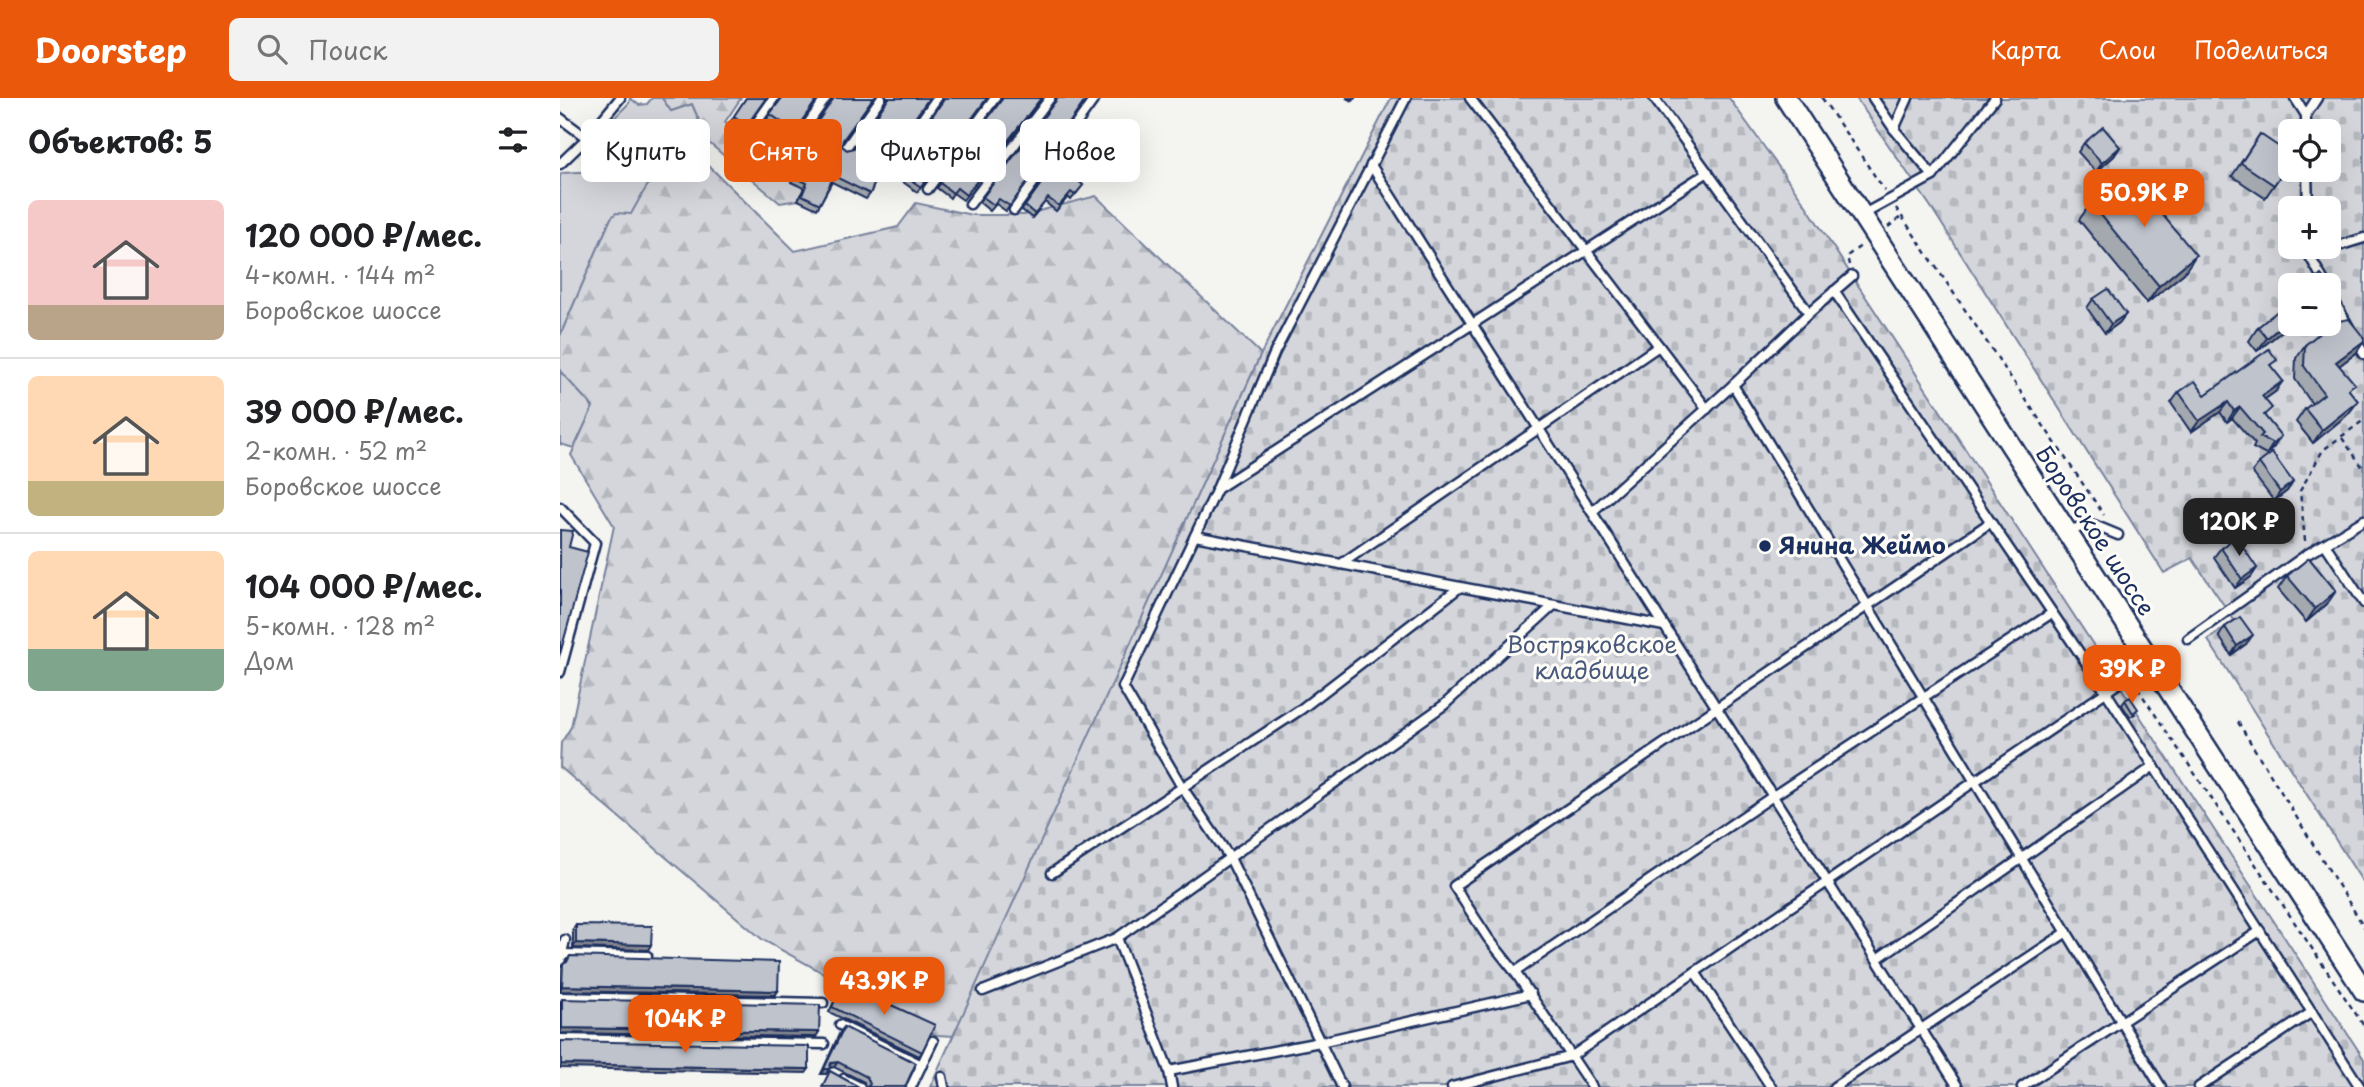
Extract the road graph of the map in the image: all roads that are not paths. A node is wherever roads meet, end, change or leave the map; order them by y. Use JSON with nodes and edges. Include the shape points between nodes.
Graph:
{"nodes":[{"id":1,"x":620,"y":98,"type":"edge"},
{"id":2,"x":774,"y":98,"type":"edge"},
{"id":3,"x":826,"y":98,"type":"edge"},
{"id":4,"x":881,"y":98,"type":"edge"},
{"id":5,"x":937,"y":98,"type":"edge"},
{"id":6,"x":995,"y":98,"type":"edge"},
{"id":7,"x":1050,"y":98,"type":"edge"},
{"id":8,"x":1096,"y":98,"type":"edge"},
{"id":9,"x":1406,"y":98,"type":"edge"},
{"id":10,"x":1470,"y":98,"type":"edge"},
{"id":11,"x":1654,"y":98,"type":"edge"},
{"id":12,"x":1786,"y":98,"type":"edge"},
{"id":13,"x":1873,"y":98,"type":"edge"},
{"id":14,"x":1908,"y":98,"type":"edge"},
{"id":15,"x":1995,"y":98,"type":"edge"},
{"id":16,"x":2295,"y":98,"type":"edge"},
{"id":17,"x":2317,"y":98,"type":"edge"},
{"id":18,"x":2306,"y":115,"type":"junction"},
{"id":19,"x":560,"y":118,"type":"edge"},
{"id":20,"x":603,"y":119,"type":"edge"},
{"id":21,"x":759,"y":119,"type":"edge"},
{"id":22,"x":811,"y":119,"type":"edge"},
{"id":23,"x":922,"y":119,"type":"edge"},
{"id":24,"x":2306,"y":119,"type":"edge"},
{"id":25,"x":1894,"y":129,"type":"junction"},
{"id":26,"x":581,"y":134,"type":"edge"},
{"id":27,"x":581,"y":144,"type":"edge"},
{"id":28,"x":845,"y":149,"type":"edge"},
{"id":29,"x":560,"y":164,"type":"edge"},
{"id":30,"x":1371,"y":165,"type":"junction"},
{"id":31,"x":1707,"y":172,"type":"junction"},
{"id":32,"x":1933,"y":176,"type":"junction"},
{"id":33,"x":928,"y":189,"type":"dead end"},
{"id":34,"x":970,"y":205,"type":"dead end"},
{"id":35,"x":1014,"y":211,"type":"dead end"},
{"id":36,"x":1862,"y":215,"type":"junction"},
{"id":37,"x":2364,"y":238,"type":"edge"},
{"id":38,"x":2341,"y":243,"type":"edge"},
{"id":39,"x":1587,"y":250,"type":"junction"},
{"id":40,"x":1853,"y":276,"type":"dead end"},
{"id":41,"x":1834,"y":292,"type":"junction"},
{"id":42,"x":1809,"y":313,"type":"junction"},
{"id":43,"x":2341,"y":313,"type":"edge"},
{"id":44,"x":1472,"y":324,"type":"junction"},
{"id":45,"x":1659,"y":346,"type":"junction"},
{"id":46,"x":2364,"y":354,"type":"edge"},
{"id":47,"x":1733,"y":386,"type":"junction"},
{"id":48,"x":1707,"y":409,"type":"junction"},
{"id":49,"x":1539,"y":429,"type":"junction"},
{"id":50,"x":1217,"y":489,"type":"junction"},
{"id":51,"x":560,"y":507,"type":"edge"},
{"id":52,"x":1592,"y":512,"type":"junction"},
{"id":53,"x":2364,"y":520,"type":"edge"},
{"id":54,"x":1991,"y":523,"type":"junction"},
{"id":55,"x":2065,"y":530,"type":"junction"},
{"id":56,"x":1195,"y":536,"type":"junction"},
{"id":57,"x":2118,"y":536,"type":"road end"},
{"id":58,"x":2325,"y":544,"type":"junction"},
{"id":59,"x":1342,"y":564,"type":"junction"},
{"id":60,"x":1460,"y":587,"type":"junction"},
{"id":61,"x":2364,"y":603,"type":"edge"},
{"id":62,"x":1554,"y":605,"type":"junction"},
{"id":63,"x":1868,"y":606,"type":"junction"},
{"id":64,"x":2052,"y":613,"type":"junction"},
{"id":65,"x":1664,"y":626,"type":"junction"},
{"id":66,"x":2188,"y":639,"type":"dead end"},
{"id":67,"x":560,"y":672,"type":"edge"},
{"id":68,"x":2119,"y":683,"type":"dead end"},
{"id":69,"x":2106,"y":692,"type":"junction"},
{"id":70,"x":1923,"y":697,"type":"junction"},
{"id":71,"x":1717,"y":708,"type":"junction"},
{"id":72,"x":2154,"y":766,"type":"junction"},
{"id":73,"x":1975,"y":782,"type":"junction"},
{"id":74,"x":1182,"y":787,"type":"junction"},
{"id":75,"x":1773,"y":796,"type":"junction"},
{"id":76,"x":1230,"y":858,"type":"junction"},
{"id":77,"x":2022,"y":859,"type":"junction"},
{"id":78,"x":1052,"y":873,"type":"dead end"},
{"id":79,"x":1828,"y":882,"type":"junction"},
{"id":80,"x":2260,"y":931,"type":"junction"},
{"id":81,"x":2067,"y":932,"type":"junction"},
{"id":82,"x":1117,"y":938,"type":"junction"},
{"id":83,"x":565,"y":940,"type":"dead end"},
{"id":84,"x":647,"y":956,"type":"edge"},
{"id":85,"x":561,"y":958,"type":"edge"},
{"id":86,"x":1877,"y":959,"type":"junction"},
{"id":87,"x":1515,"y":972,"type":"junction"},
{"id":88,"x":1695,"y":972,"type":"junction"},
{"id":89,"x":983,"y":991,"type":"dead end"},
{"id":90,"x":2364,"y":991,"type":"edge"},
{"id":91,"x":1531,"y":994,"type":"junction"},
{"id":92,"x":560,"y":998,"type":"edge"},
{"id":93,"x":823,"y":1003,"type":"dead end"},
{"id":94,"x":2312,"y":1012,"type":"junction"},
{"id":95,"x":2122,"y":1021,"type":"junction"},
{"id":96,"x":840,"y":1025,"type":"dead end"},
{"id":97,"x":1921,"y":1029,"type":"junction"},
{"id":98,"x":560,"y":1039,"type":"edge"},
{"id":99,"x":933,"y":1041,"type":"dead end"},
{"id":100,"x":1320,"y":1042,"type":"junction"},
{"id":101,"x":824,"y":1044,"type":"dead end"},
{"id":102,"x":1572,"y":1056,"type":"junction"},
{"id":103,"x":922,"y":1065,"type":"junction"},
{"id":104,"x":1169,"y":1071,"type":"junction"},
{"id":105,"x":832,"y":1073,"type":"edge"},
{"id":106,"x":942,"y":1077,"type":"dead end"},
{"id":107,"x":860,"y":1087,"type":"edge"},
{"id":108,"x":911,"y":1087,"type":"edge"},
{"id":109,"x":944,"y":1087,"type":"edge"},
{"id":110,"x":1172,"y":1087,"type":"edge"},
{"id":111,"x":1342,"y":1087,"type":"edge"},
{"id":112,"x":1452,"y":1087,"type":"edge"},
{"id":113,"x":1592,"y":1087,"type":"edge"},
{"id":114,"x":1771,"y":1087,"type":"edge"},
{"id":115,"x":1834,"y":1087,"type":"edge"},
{"id":116,"x":1958,"y":1087,"type":"edge"},
{"id":117,"x":2022,"y":1087,"type":"edge"},
{"id":118,"x":2161,"y":1087,"type":"edge"},
{"id":119,"x":2199,"y":1087,"type":"edge"},
{"id":120,"x":2360,"y":1087,"type":"edge"}],
"edges":[{"from":1,"to":20,"type":"lane"},
{"from":2,"to":21,"type":"lane"},
{"from":3,"to":22,"type":"lane"},
{"from":4,"to":28,"type":"lane"},
{"from":5,"to":23,"type":"lane"},
{"from":6,"to":33,"type":"lane"},
{"from":7,"to":34,"type":"lane"},
{"from":8,"to":35,"type":"lane"},
{"from":9,"to":30,"type":"lane"},
{"from":10,"to":39,"type":"lane"},
{"from":11,"to":31,"type":"lane"},
{"from":12,"to":36,"type":"street","name":"Боровское шоссе"},
{"from":13,"to":25,"type":"lane"},
{"from":14,"to":25,"type":"lane"},
{"from":15,"to":32,"type":"lane"},
{"from":16,"to":18,"type":"lane"},
{"from":17,"to":18,"type":"lane"},
{"from":18,"to":24,"type":"lane"},
{"from":19,"to":26,"type":"lane"},
{"from":25,"to":32,"type":"lane"},
{"from":27,"to":29,"type":"lane"},
{"from":30,"to":44,"type":"lane"},
{"from":30,"to":50,"type":"lane","via":[[1275,352]]},
{"from":31,"to":39,"type":"lane"},
{"from":31,"to":42,"type":"lane"},
{"from":32,"to":36,"type":"lane"},
{"from":36,"to":55,"type":"street","name":"Боровское шоссе"},
{"from":37,"to":38,"type":"lane"},
{"from":39,"to":44,"type":"lane"},
{"from":39,"to":45,"type":"lane"},
{"from":40,"to":41,"type":"lane"},
{"from":41,"to":42,"type":"lane"},
{"from":41,"to":54,"type":"lane"},
{"from":42,"to":47,"type":"lane"},
{"from":43,"to":46,"type":"lane"},
{"from":44,"to":49,"type":"lane"},
{"from":44,"to":50,"type":"lane"},
{"from":45,"to":48,"type":"lane"},
{"from":45,"to":49,"type":"lane"},
{"from":47,"to":48,"type":"lane"},
{"from":47,"to":63,"type":"lane"},
{"from":48,"to":52,"type":"lane"},
{"from":49,"to":52,"type":"lane"},
{"from":49,"to":59,"type":"lane"},
{"from":50,"to":56,"type":"lane"},
{"from":51,"to":67,"type":"lane","via":[[595,543]]},
{"from":52,"to":65,"type":"lane"},
{"from":53,"to":58,"type":"lane"},
{"from":54,"to":63,"type":"lane"},
{"from":54,"to":64,"type":"lane"},
{"from":55,"to":57,"type":"lane","via":[[2094,525]]},
{"from":55,"to":90,"type":"street","name":"Боровское шоссе"},
{"from":56,"to":59,"type":"lane"},
{"from":56,"to":74,"type":"lane","via":[[1123,687]]},
{"from":58,"to":61,"type":"lane"},
{"from":58,"to":66,"type":"lane"},
{"from":59,"to":60,"type":"lane"},
{"from":60,"to":62,"type":"lane"},
{"from":60,"to":74,"type":"lane","via":[[1300,710]]},
{"from":62,"to":65,"type":"lane"},
{"from":62,"to":76,"type":"lane","via":[[1444,705]]},
{"from":63,"to":70,"type":"lane"},
{"from":63,"to":71,"type":"lane"},
{"from":64,"to":69,"type":"lane"},
{"from":64,"to":70,"type":"lane"},
{"from":65,"to":71,"type":"lane"},
{"from":68,"to":69,"type":"lane"},
{"from":69,"to":72,"type":"lane"},
{"from":69,"to":73,"type":"lane"},
{"from":70,"to":73,"type":"lane"},
{"from":70,"to":75,"type":"lane"},
{"from":71,"to":75,"type":"lane"},
{"from":71,"to":87,"type":"lane","via":[[1454,886]]},
{"from":72,"to":77,"type":"lane"},
{"from":72,"to":80,"type":"lane"},
{"from":73,"to":77,"type":"lane"},
{"from":73,"to":79,"type":"lane"},
{"from":74,"to":76,"type":"lane"},
{"from":74,"to":78,"type":"lane"},
{"from":75,"to":79,"type":"lane"},
{"from":75,"to":87,"type":"lane"},
{"from":76,"to":82,"type":"lane"},
{"from":76,"to":100,"type":"lane"},
{"from":77,"to":81,"type":"lane"},
{"from":77,"to":86,"type":"lane"},
{"from":79,"to":86,"type":"lane"},
{"from":79,"to":88,"type":"lane"},
{"from":80,"to":94,"type":"lane"},
{"from":80,"to":95,"type":"lane"},
{"from":81,"to":95,"type":"lane"},
{"from":81,"to":97,"type":"lane"},
{"from":82,"to":89,"type":"lane"},
{"from":82,"to":104,"type":"lane"},
{"from":83,"to":85,"type":"lane"},
{"from":84,"to":85,"type":"lane"},
{"from":86,"to":97,"type":"lane"},
{"from":87,"to":91,"type":"lane"},
{"from":88,"to":102,"type":"lane"},
{"from":88,"to":114,"type":"lane"},
{"from":91,"to":100,"type":"lane"},
{"from":91,"to":102,"type":"lane"},
{"from":92,"to":93,"type":"lane"},
{"from":94,"to":119,"type":"lane"},
{"from":94,"to":120,"type":"lane"},
{"from":95,"to":117,"type":"lane"},
{"from":95,"to":118,"type":"lane"},
{"from":96,"to":103,"type":"lane"},
{"from":97,"to":115,"type":"lane"},
{"from":97,"to":116,"type":"lane"},
{"from":98,"to":101,"type":"lane"},
{"from":99,"to":103,"type":"lane"},
{"from":100,"to":104,"type":"lane"},
{"from":100,"to":111,"type":"lane"},
{"from":102,"to":112,"type":"lane"},
{"from":102,"to":113,"type":"lane"},
{"from":103,"to":108,"type":"lane"},
{"from":104,"to":110,"type":"lane"},
{"from":105,"to":107,"type":"lane"},
{"from":106,"to":109,"type":"lane"}]}
